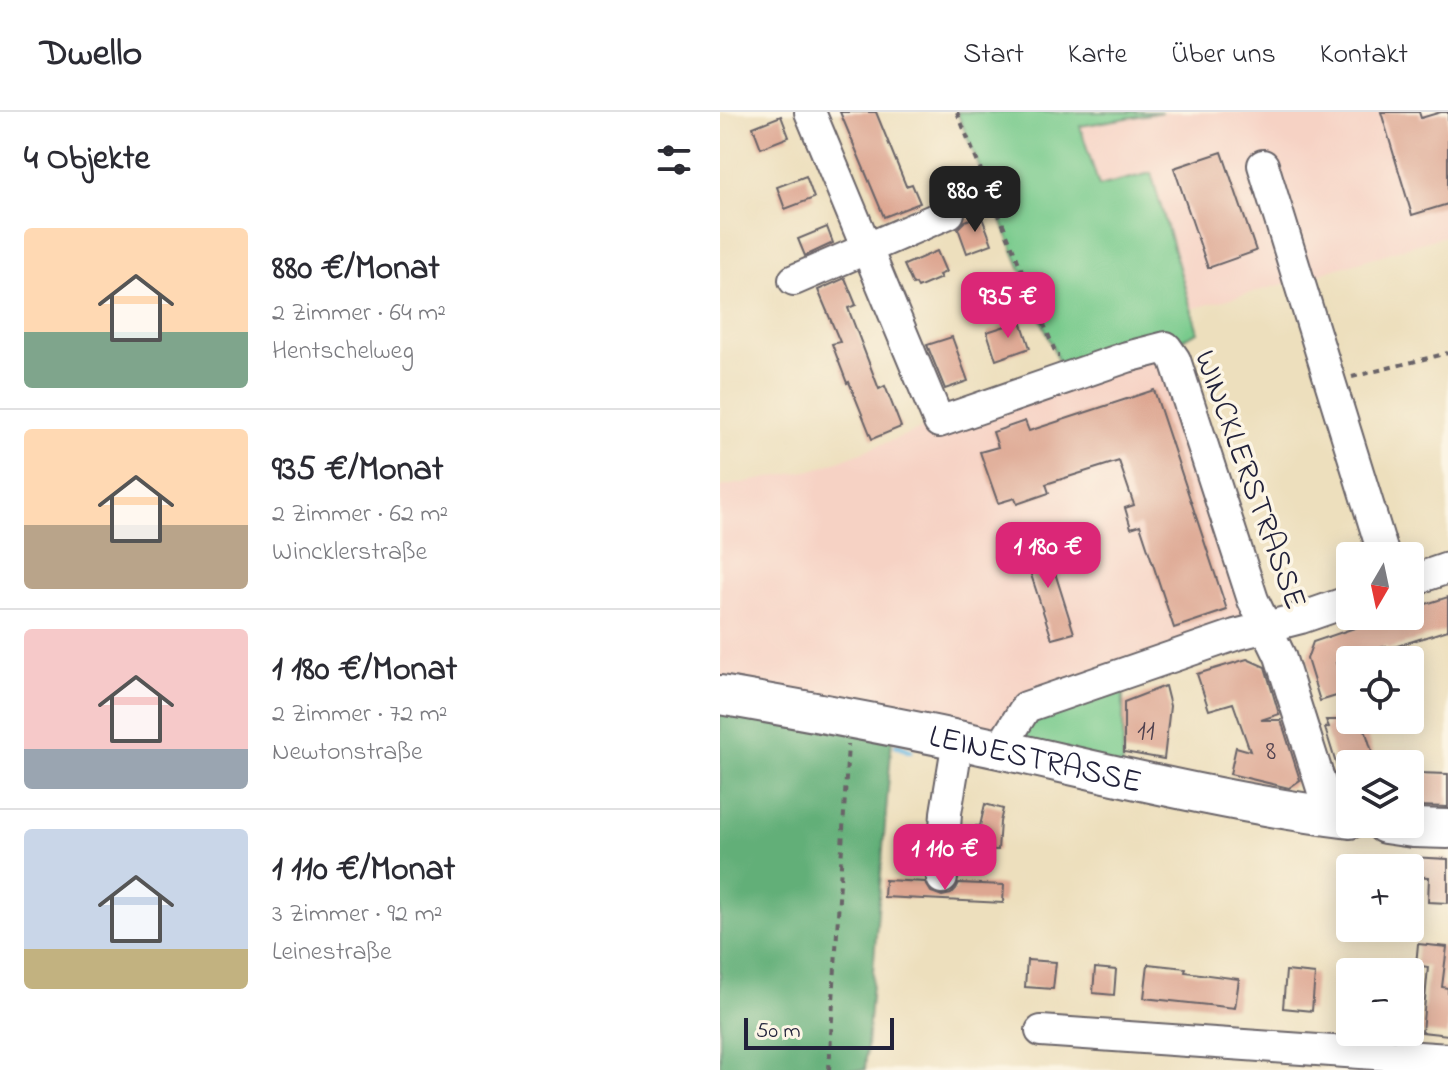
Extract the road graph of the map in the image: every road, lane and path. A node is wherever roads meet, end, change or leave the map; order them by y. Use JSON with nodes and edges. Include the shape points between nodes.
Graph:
{"nodes":[{"id":1,"x":810,"y":112,"type":"edge"},
{"id":2,"x":957,"y":112,"type":"edge"},
{"id":3,"x":1263,"y":165,"type":"dead end"},
{"id":4,"x":949,"y":213,"type":"dead end"},
{"id":5,"x":866,"y":248,"type":"junction"},
{"id":6,"x":794,"y":280,"type":"dead end"},
{"id":7,"x":1448,"y":353,"type":"edge"},
{"id":8,"x":1057,"y":356,"type":"dead end"},
{"id":9,"x":1330,"y":382,"type":"junction"},
{"id":10,"x":1380,"y":542,"type":"edge"},
{"id":11,"x":1448,"y":568,"type":"edge"},
{"id":12,"x":1424,"y":576,"type":"edge"},
{"id":13,"x":1336,"y":606,"type":"edge"},
{"id":14,"x":1266,"y":627,"type":"junction"},
{"id":15,"x":720,"y":695,"type":"edge"},
{"id":16,"x":958,"y":740,"type":"junction"},
{"id":17,"x":848,"y":744,"type":"dead end"},
{"id":18,"x":1000,"y":749,"type":"junction"},
{"id":19,"x":1336,"y":807,"type":"edge"},
{"id":20,"x":1336,"y":817,"type":"edge"},
{"id":21,"x":1424,"y":827,"type":"edge"},
{"id":22,"x":1448,"y":829,"type":"edge"},
{"id":23,"x":942,"y":878,"type":"dead end"},
{"id":24,"x":1041,"y":1031,"type":"dead end"},
{"id":25,"x":1448,"y":1059,"type":"edge"},
{"id":26,"x":829,"y":1070,"type":"edge"}],
"edges":[{"from":1,"to":5,"type":"street"},
{"from":2,"to":8,"type":"path"},
{"from":3,"to":9,"type":"street"},
{"from":4,"to":5,"type":"street"},
{"from":5,"to":6,"type":"street"},
{"from":5,"to":14,"type":"street","name":"WINCKLERSTRASSE","via":[[939,422],[1166,347],[1175,360]]},
{"from":7,"to":9,"type":"path"},
{"from":9,"to":10,"type":"street"},
{"from":11,"to":12,"type":"street"},
{"from":13,"to":14,"type":"street"},
{"from":14,"to":18,"type":"street","via":[[1026,707]]},
{"from":14,"to":19,"type":"street","name":"WINCKLERSTRASSE"},
{"from":15,"to":16,"type":"main road","name":"LEINESTRASSE"},
{"from":16,"to":18,"type":"main road","name":"LEINESTRASSE"},
{"from":16,"to":23,"type":"street"},
{"from":17,"to":26,"type":"path"},
{"from":18,"to":20,"type":"main road","name":"LEINESTRASSE"},
{"from":21,"to":22,"type":"main road"},
{"from":24,"to":25,"type":"street"}]}
